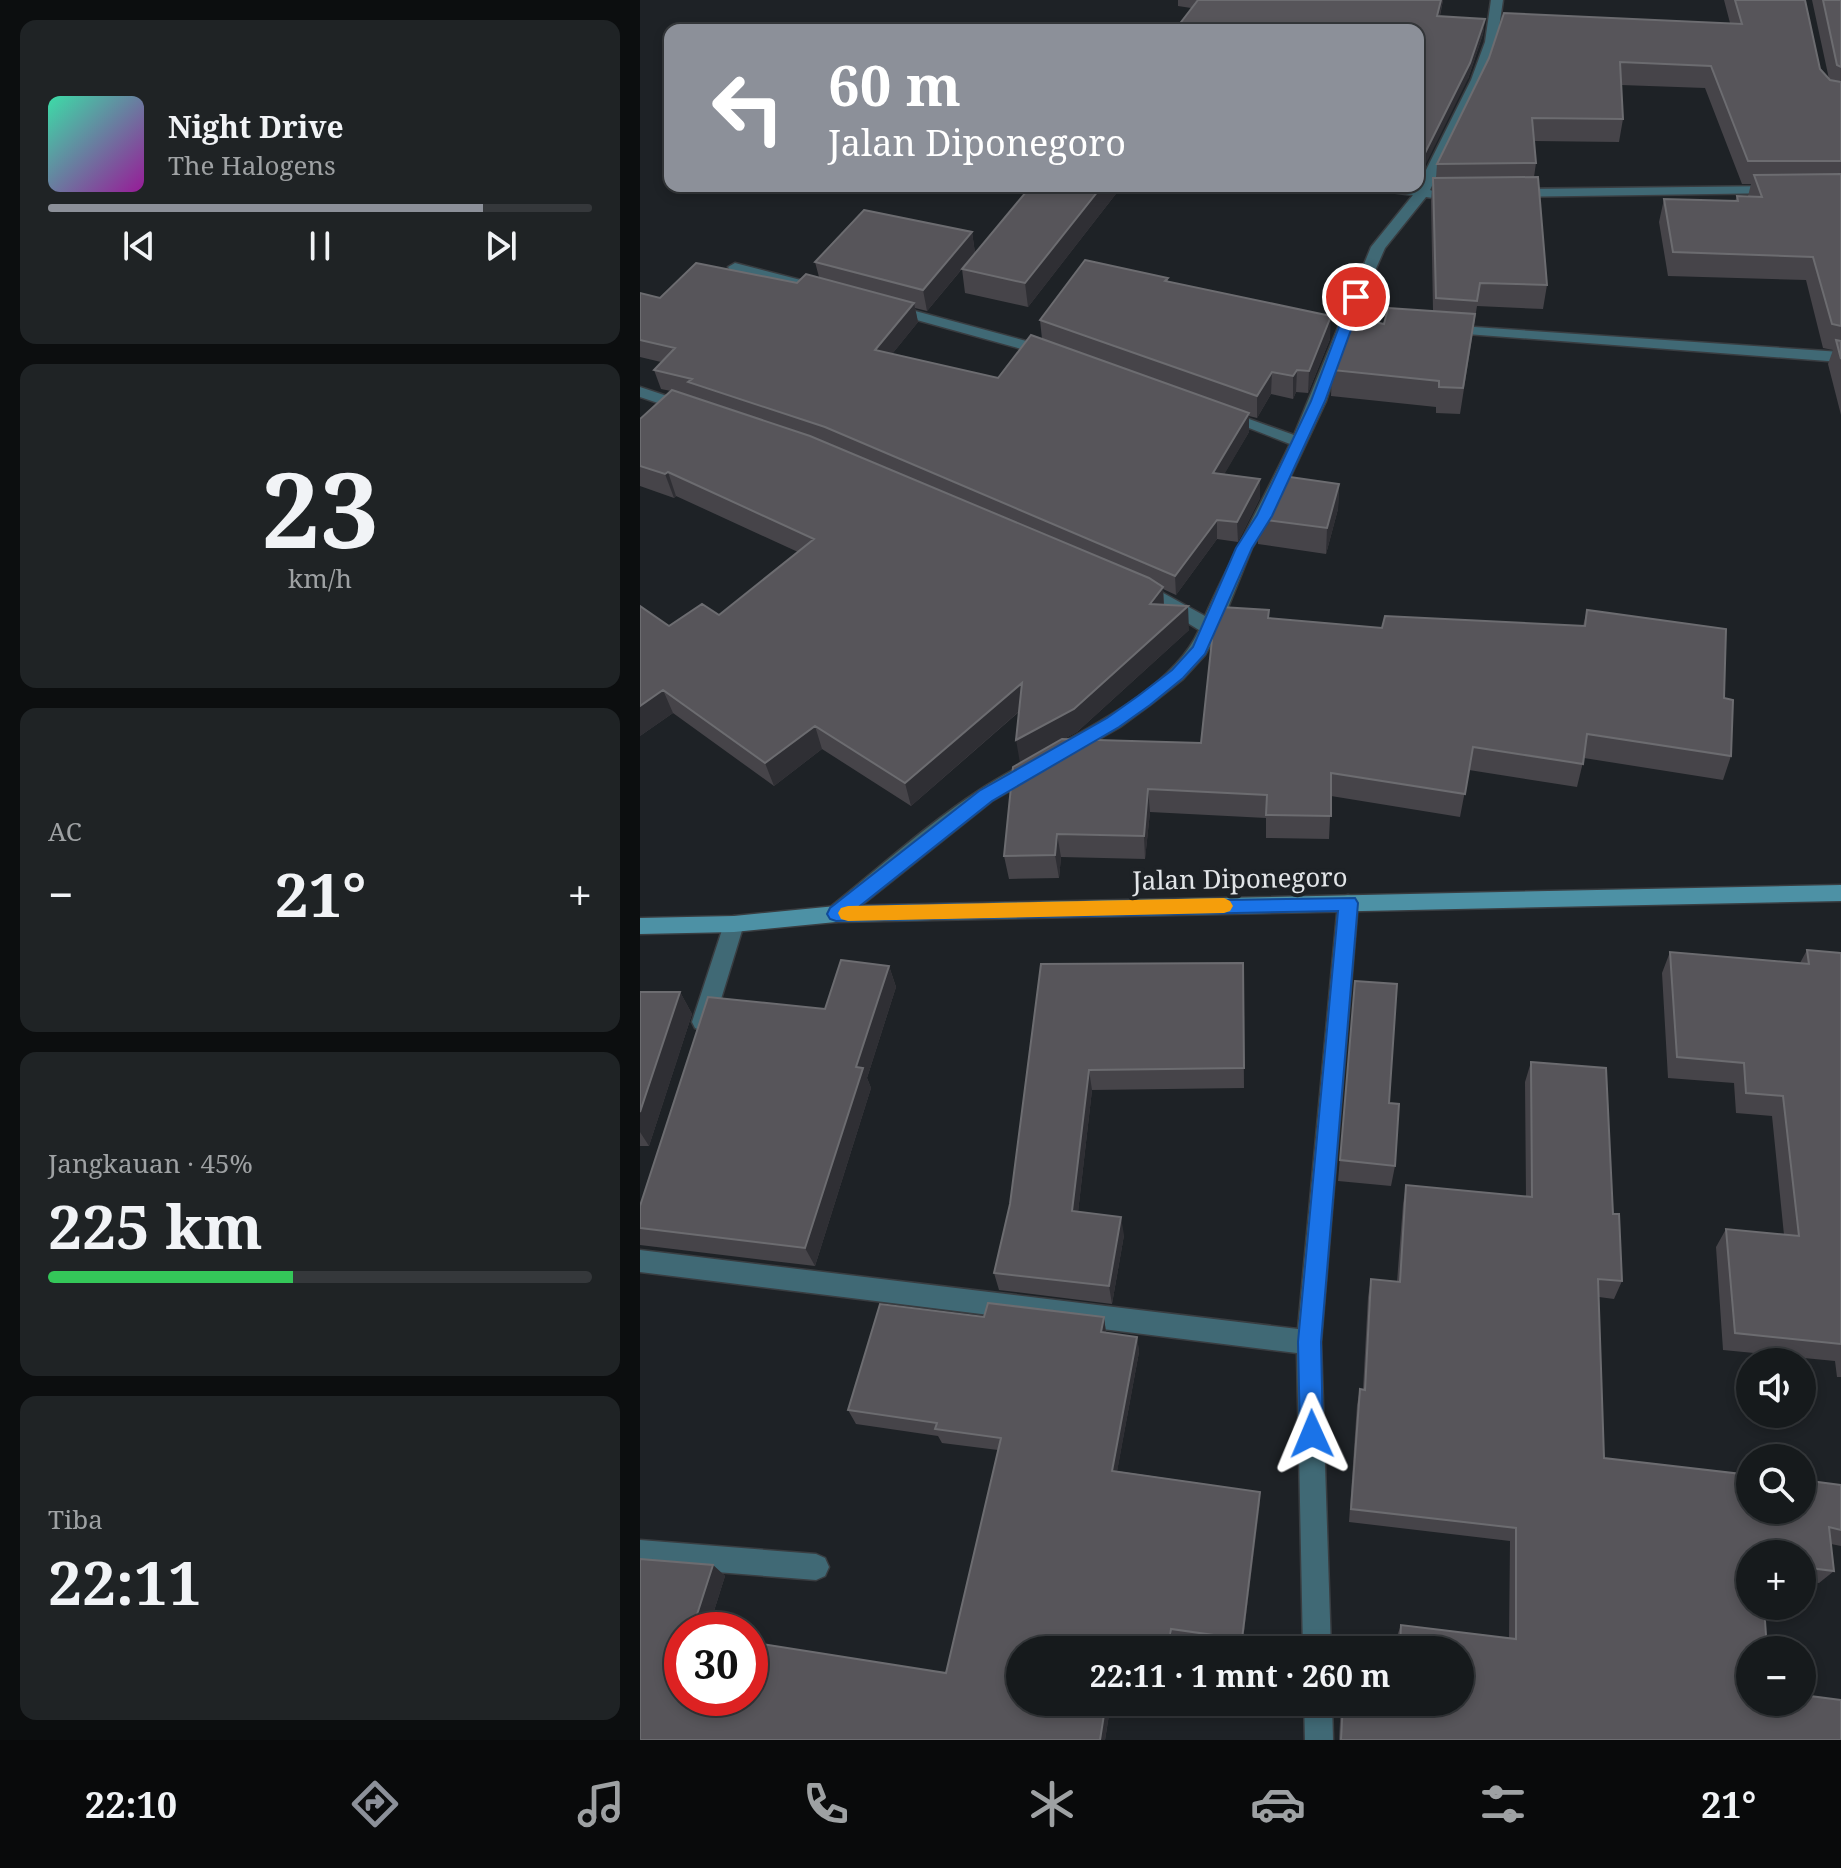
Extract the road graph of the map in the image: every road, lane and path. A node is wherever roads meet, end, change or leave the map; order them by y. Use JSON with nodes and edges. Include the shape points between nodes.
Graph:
{"nodes":[{"id":1,"x":1497,"y":0,"type":"edge"},
{"id":2,"x":1424,"y":188,"type":"edge"},
{"id":3,"x":1798,"y":190,"type":"edge"},
{"id":4,"x":1410,"y":192,"type":"edge"},
{"id":5,"x":1497,"y":193,"type":"edge"},
{"id":6,"x":1421,"y":194,"type":"junction"},
{"id":7,"x":1452,"y":194,"type":"edge"},
{"id":8,"x":735,"y":267,"type":"edge"},
{"id":9,"x":841,"y":295,"type":"edge"},
{"id":10,"x":871,"y":303,"type":"edge"},
{"id":11,"x":1424,"y":328,"type":"edge"},
{"id":12,"x":1841,"y":357,"type":"edge"},
{"id":13,"x":1067,"y":359,"type":"edge"},
{"id":14,"x":640,"y":392,"type":"edge"},
{"id":15,"x":1212,"y":411,"type":"edge"},
{"id":16,"x":708,"y":415,"type":"edge"},
{"id":17,"x":1299,"y":442,"type":"junction"},
{"id":18,"x":1130,"y":583,"type":"edge"},
{"id":19,"x":1210,"y":630,"type":"junction"},
{"id":20,"x":1841,"y":893,"type":"edge"},
{"id":21,"x":1348,"y":903,"type":"junction"},
{"id":22,"x":836,"y":914,"type":"junction"},
{"id":23,"x":734,"y":924,"type":"junction"},
{"id":24,"x":640,"y":926,"type":"edge"},
{"id":25,"x":696,"y":1043,"type":"edge"},
{"id":26,"x":640,"y":1261,"type":"edge"},
{"id":27,"x":1309,"y":1342,"type":"junction"},
{"id":28,"x":640,"y":1553,"type":"edge"},
{"id":29,"x":816,"y":1567,"type":"dead end"},
{"id":30,"x":1317,"y":1636,"type":"edge"},
{"id":31,"x":1318,"y":1716,"type":"edge"},
{"id":32,"x":1319,"y":1740,"type":"edge"}],
"edges":[{"from":1,"to":2,"type":"street","via":[[1491,42],[1477,80]]},
{"from":3,"to":5,"type":"street"},
{"from":4,"to":6,"type":"street"},
{"from":6,"to":7,"type":"street"},
{"from":6,"to":17,"type":"street","via":[[1378,247],[1353,323]]},
{"from":8,"to":9,"type":"street"},
{"from":10,"to":13,"type":"street"},
{"from":11,"to":12,"type":"street"},
{"from":14,"to":16,"type":"street"},
{"from":15,"to":17,"type":"street"},
{"from":17,"to":19,"type":"street","via":[[1244,548]]},
{"from":18,"to":19,"type":"street"},
{"from":19,"to":22,"type":"street","via":[[1185,666],[1144,700],[985,796]]},
{"from":20,"to":21,"type":"street","name":"Jalan Diponegoro"},
{"from":21,"to":22,"type":"street","name":"Jalan Diponegoro"},
{"from":21,"to":27,"type":"street"},
{"from":22,"to":23,"type":"street","name":"Jalan Diponegoro"},
{"from":23,"to":24,"type":"street","name":"Jalan Diponegoro"},
{"from":23,"to":25,"type":"street"},
{"from":26,"to":27,"type":"street"},
{"from":27,"to":30,"type":"street"},
{"from":28,"to":29,"type":"street"},
{"from":31,"to":32,"type":"street"}]}
